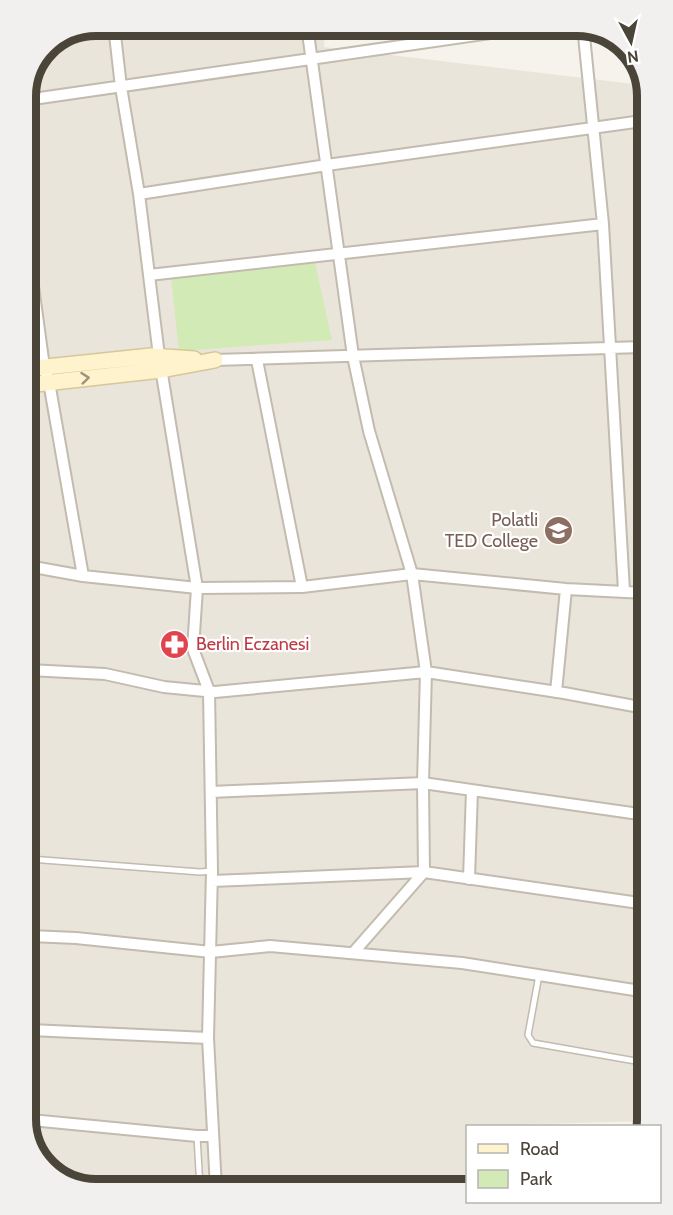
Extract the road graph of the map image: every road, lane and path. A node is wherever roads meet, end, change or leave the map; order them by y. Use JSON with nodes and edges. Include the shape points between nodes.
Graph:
{"nodes":[{"id":1,"x":115,"y":36,"type":"edge"},
{"id":2,"x":309,"y":36,"type":"edge"},
{"id":3,"x":470,"y":36,"type":"edge"},
{"id":4,"x":584,"y":36,"type":"edge"},
{"id":5,"x":313,"y":59,"type":"junction"},
{"id":6,"x":121,"y":87,"type":"junction"},
{"id":7,"x":36,"y":99,"type":"edge"},
{"id":8,"x":635,"y":122,"type":"dead end"},
{"id":9,"x":593,"y":129,"type":"junction"},
{"id":10,"x":327,"y":165,"type":"junction"},
{"id":11,"x":139,"y":194,"type":"junction"},
{"id":12,"x":603,"y":224,"type":"junction"},
{"id":13,"x":339,"y":252,"type":"junction"},
{"id":14,"x":149,"y":275,"type":"junction"},
{"id":15,"x":36,"y":308,"type":"edge"},
{"id":16,"x":609,"y":347,"type":"junction"},
{"id":17,"x":637,"y":347,"type":"edge"},
{"id":18,"x":353,"y":356,"type":"junction"},
{"id":19,"x":215,"y":360,"type":"joint"},
{"id":20,"x":257,"y":360,"type":"junction"},
{"id":21,"x":160,"y":363,"type":"junction"},
{"id":22,"x":44,"y":367,"type":"junction"},
{"id":23,"x":36,"y":368,"type":"edge"},
{"id":24,"x":49,"y":382,"type":"junction"},
{"id":25,"x":36,"y":384,"type":"edge"},
{"id":26,"x":36,"y":567,"type":"edge"},
{"id":27,"x":412,"y":574,"type":"junction"},
{"id":28,"x":83,"y":576,"type":"junction"},
{"id":29,"x":302,"y":587,"type":"junction"},
{"id":30,"x":197,"y":588,"type":"junction"},
{"id":31,"x":566,"y":589,"type":"junction"},
{"id":32,"x":624,"y":591,"type":"junction"},
{"id":33,"x":637,"y":592,"type":"edge"},
{"id":34,"x":36,"y":670,"type":"edge"},
{"id":35,"x":426,"y":672,"type":"junction"},
{"id":36,"x":208,"y":692,"type":"junction"},
{"id":37,"x":556,"y":692,"type":"junction"},
{"id":38,"x":637,"y":707,"type":"edge"},
{"id":39,"x":423,"y":783,"type":"junction"},
{"id":40,"x":472,"y":790,"type":"junction"},
{"id":41,"x":211,"y":792,"type":"junction"},
{"id":42,"x":637,"y":814,"type":"edge"},
{"id":43,"x":36,"y":859,"type":"edge"},
{"id":44,"x":424,"y":872,"type":"junction"},
{"id":45,"x":212,"y":876,"type":"junction"},
{"id":46,"x":469,"y":879,"type":"junction"},
{"id":47,"x":637,"y":903,"type":"edge"},
{"id":48,"x":36,"y":936,"type":"edge"},
{"id":49,"x":211,"y":952,"type":"junction"},
{"id":50,"x":353,"y":953,"type":"junction"},
{"id":51,"x":539,"y":975,"type":"junction"},
{"id":52,"x":637,"y":990,"type":"edge"},
{"id":53,"x":36,"y":1030,"type":"edge"},
{"id":54,"x":208,"y":1038,"type":"junction"},
{"id":55,"x":637,"y":1061,"type":"edge"},
{"id":56,"x":36,"y":1120,"type":"edge"},
{"id":57,"x":197,"y":1136,"type":"junction"},
{"id":58,"x":212,"y":1136,"type":"junction"},
{"id":59,"x":199,"y":1179,"type":"edge"},
{"id":60,"x":215,"y":1179,"type":"edge"}],
"edges":[{"from":1,"to":6,"type":"street"},
{"from":2,"to":5,"type":"street"},
{"from":3,"to":5,"type":"street"},
{"from":4,"to":9,"type":"street"},
{"from":5,"to":6,"type":"street"},
{"from":5,"to":10,"type":"street"},
{"from":6,"to":7,"type":"street"},
{"from":6,"to":11,"type":"street"},
{"from":8,"to":9,"type":"street"},
{"from":9,"to":10,"type":"street"},
{"from":9,"to":12,"type":"street"},
{"from":10,"to":11,"type":"street"},
{"from":10,"to":13,"type":"street"},
{"from":11,"to":14,"type":"street"},
{"from":12,"to":13,"type":"street"},
{"from":12,"to":16,"type":"street"},
{"from":13,"to":14,"type":"street"},
{"from":13,"to":18,"type":"street"},
{"from":14,"to":21,"type":"street"},
{"from":15,"to":22,"type":"street"},
{"from":16,"to":17,"type":"street"},
{"from":16,"to":18,"type":"street"},
{"from":16,"to":32,"type":"street"},
{"from":18,"to":20,"type":"street"},
{"from":18,"to":27,"type":"street","via":[[369,431]]},
{"from":19,"to":20,"type":"street"},
{"from":19,"to":21,"type":"street"},
{"from":20,"to":29,"type":"street"},
{"from":21,"to":22,"type":"street"},
{"from":24,"to":21,"type":"street","one_way":true},
{"from":21,"to":30,"type":"street"},
{"from":22,"to":23,"type":"street"},
{"from":22,"to":24,"type":"street"},
{"from":24,"to":25,"type":"street"},
{"from":24,"to":28,"type":"street"},
{"from":26,"to":28,"type":"street"},
{"from":27,"to":29,"type":"street"},
{"from":27,"to":31,"type":"street"},
{"from":27,"to":35,"type":"street"},
{"from":28,"to":30,"type":"street"},
{"from":29,"to":30,"type":"street"},
{"from":30,"to":36,"type":"street","via":[[193,649]]},
{"from":31,"to":32,"type":"street"},
{"from":31,"to":37,"type":"street"},
{"from":32,"to":33,"type":"street"},
{"from":34,"to":36,"type":"street","via":[[105,674]]},
{"from":35,"to":36,"type":"street"},
{"from":35,"to":37,"type":"street"},
{"from":35,"to":39,"type":"street"},
{"from":36,"to":41,"type":"street"},
{"from":37,"to":38,"type":"street"},
{"from":39,"to":40,"type":"street"},
{"from":39,"to":41,"type":"street"},
{"from":39,"to":44,"type":"street"},
{"from":40,"to":42,"type":"street"},
{"from":40,"to":46,"type":"street"},
{"from":41,"to":45,"type":"street"},
{"from":43,"to":45,"type":"lane"},
{"from":44,"to":45,"type":"street"},
{"from":44,"to":46,"type":"street"},
{"from":44,"to":50,"type":"street"},
{"from":45,"to":49,"type":"street"},
{"from":46,"to":47,"type":"street"},
{"from":48,"to":49,"type":"street"},
{"from":49,"to":50,"type":"street","via":[[270,946]]},
{"from":49,"to":54,"type":"street"},
{"from":50,"to":51,"type":"street"},
{"from":51,"to":52,"type":"street"},
{"from":51,"to":55,"type":"lane","via":[[528,1035],[533,1043]]},
{"from":53,"to":54,"type":"street"},
{"from":54,"to":58,"type":"street"},
{"from":56,"to":57,"type":"street"},
{"from":57,"to":58,"type":"street"},
{"from":57,"to":59,"type":"lane"},
{"from":58,"to":60,"type":"street"}]}
